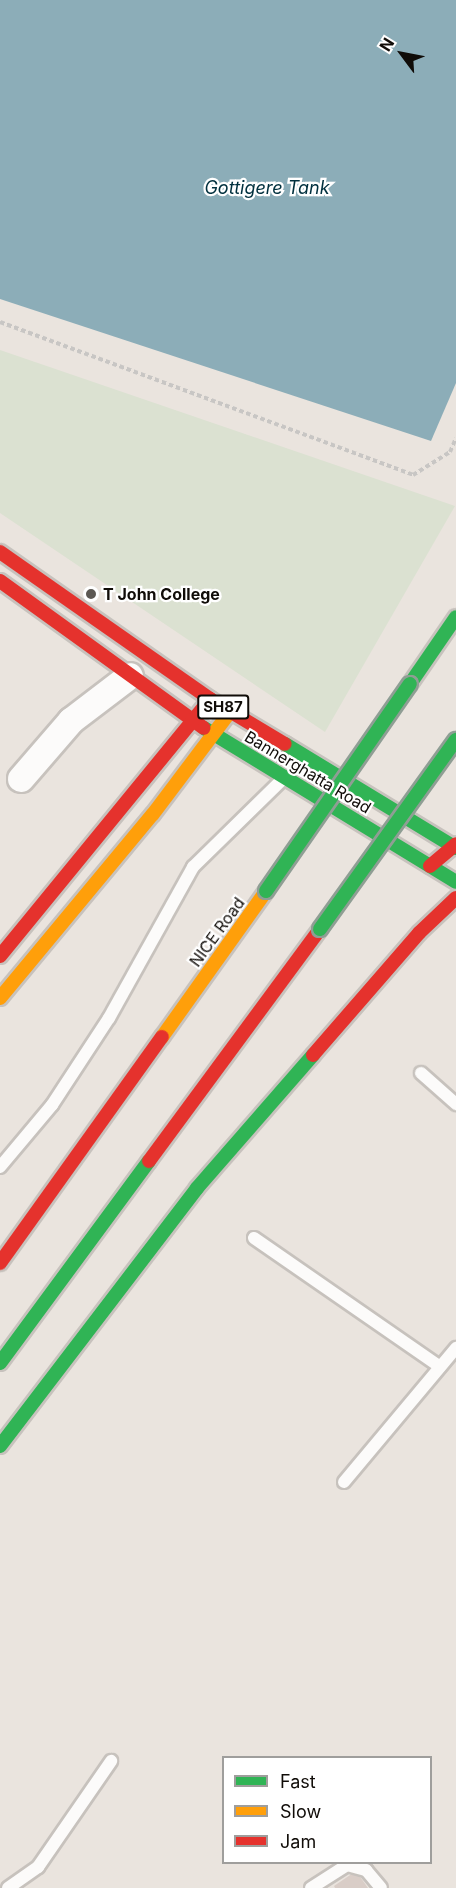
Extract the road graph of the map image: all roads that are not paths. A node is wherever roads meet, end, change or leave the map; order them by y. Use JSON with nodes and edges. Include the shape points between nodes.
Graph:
{"nodes":[{"id":1,"x":0,"y":552,"type":"edge"},
{"id":2,"x":0,"y":581,"type":"edge"},
{"id":3,"x":456,"y":617,"type":"edge"},
{"id":4,"x":130,"y":676,"type":"junction"},
{"id":5,"x":210,"y":699,"type":"junction"},
{"id":6,"x":230,"y":712,"type":"junction"},
{"id":7,"x":193,"y":721,"type":"junction"},
{"id":8,"x":213,"y":734,"type":"junction"},
{"id":9,"x":456,"y":740,"type":"edge"},
{"id":10,"x":285,"y":777,"type":"junction"},
{"id":11,"x":21,"y":779,"type":"dead end"},
{"id":12,"x":455,"y":845,"type":"edge"},
{"id":13,"x":430,"y":866,"type":"junction"},
{"id":14,"x":456,"y":882,"type":"edge"},
{"id":15,"x":456,"y":898,"type":"edge"},
{"id":16,"x":0,"y":956,"type":"edge"},
{"id":17,"x":0,"y":998,"type":"edge"},
{"id":18,"x":422,"y":1073,"type":"dead end"},
{"id":19,"x":456,"y":1104,"type":"edge"},
{"id":20,"x":0,"y":1167,"type":"edge"},
{"id":21,"x":254,"y":1238,"type":"dead end"},
{"id":22,"x":0,"y":1263,"type":"edge"},
{"id":23,"x":456,"y":1348,"type":"edge"},
{"id":24,"x":0,"y":1363,"type":"edge"},
{"id":25,"x":440,"y":1367,"type":"junction"},
{"id":26,"x":0,"y":1446,"type":"edge"},
{"id":27,"x":344,"y":1482,"type":"dead end"},
{"id":28,"x":111,"y":1761,"type":"dead end"},
{"id":29,"x":8,"y":1888,"type":"edge"},
{"id":30,"x":311,"y":1888,"type":"edge"},
{"id":31,"x":381,"y":1888,"type":"edge"}],
"edges":[{"from":1,"to":5,"type":"main road","name":"Bannerghatta Road","number":"SH87"},
{"from":2,"to":4,"type":"main road","name":"Bannerghatta Road","number":"SH87"},
{"from":3,"to":22,"type":"main road","name":"NICE Road","bridge":true},
{"from":4,"to":7,"type":"main road","name":"Bannerghatta Road","number":"SH87"},
{"from":4,"to":11,"type":"street","via":[[71,721]]},
{"from":5,"to":6,"type":"main road","name":"Bannerghatta Road","number":"SH87"},
{"from":5,"to":7,"type":"main road"},
{"from":6,"to":8,"type":"main road"},
{"from":6,"to":12,"type":"main road","name":"Bannerghatta Road","number":"SH87"},
{"from":7,"to":8,"type":"main road","name":"Bannerghatta Road","number":"SH87"},
{"from":7,"to":16,"type":"main road"},
{"from":8,"to":10,"type":"main road","name":"Bannerghatta Road","number":"SH87"},
{"from":8,"to":17,"type":"main road","via":[[153,814]]},
{"from":9,"to":24,"type":"main road","bridge":true},
{"from":10,"to":13,"type":"main road","name":"Bannerghatta Road","number":"SH87"},
{"from":10,"to":20,"type":"lane","via":[[193,867],[109,1018],[52,1105]]},
{"from":12,"to":13,"type":"main road"},
{"from":13,"to":14,"type":"main road","name":"Bannerghatta Road","number":"SH87"},
{"from":15,"to":26,"type":"main road","via":[[419,933],[197,1188]]},
{"from":18,"to":19,"type":"lane"},
{"from":21,"to":25,"type":"lane"},
{"from":23,"to":25,"type":"lane"},
{"from":25,"to":27,"type":"lane"},
{"from":28,"to":29,"type":"lane","via":[[38,1867]]},
{"from":30,"to":31,"type":"lane","via":[[347,1865],[366,1870]]}]}
